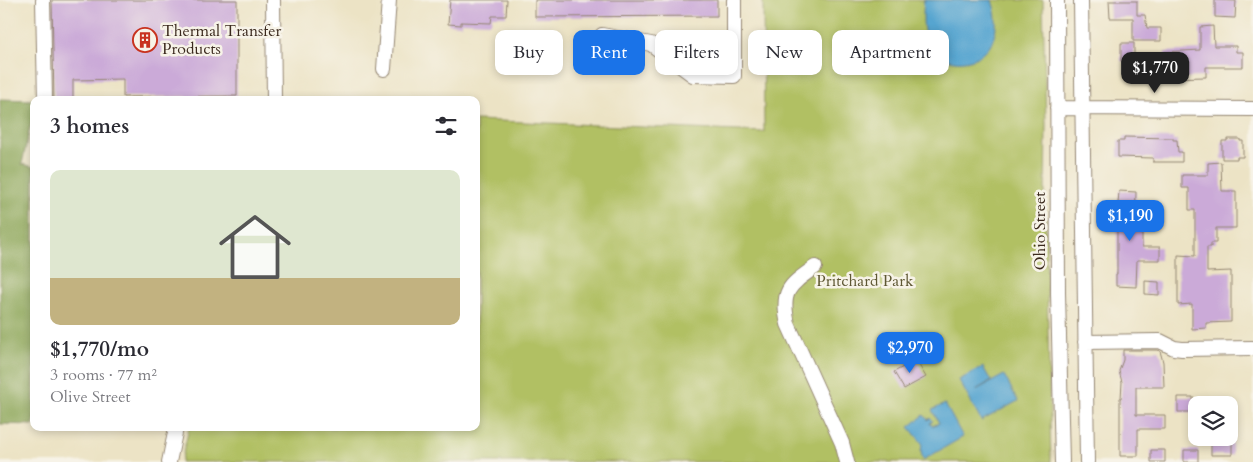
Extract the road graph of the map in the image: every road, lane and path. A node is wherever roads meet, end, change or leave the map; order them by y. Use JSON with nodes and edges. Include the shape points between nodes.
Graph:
{"nodes":[{"id":1,"x":43,"y":0,"type":"edge"},
{"id":2,"x":273,"y":0,"type":"edge"},
{"id":3,"x":389,"y":0,"type":"edge"},
{"id":4,"x":734,"y":0,"type":"edge"},
{"id":5,"x":1056,"y":0,"type":"edge"},
{"id":6,"x":1080,"y":0,"type":"edge"},
{"id":7,"x":645,"y":43,"type":"edge"},
{"id":8,"x":384,"y":69,"type":"dead end"},
{"id":9,"x":45,"y":96,"type":"edge"},
{"id":10,"x":274,"y":96,"type":"edge"},
{"id":11,"x":1057,"y":108,"type":"junction"},
{"id":12,"x":1081,"y":108,"type":"junction"},
{"id":13,"x":1253,"y":109,"type":"edge"},
{"id":14,"x":816,"y":266,"type":"dead end"},
{"id":15,"x":1085,"y":342,"type":"junction"},
{"id":16,"x":1253,"y":348,"type":"edge"},
{"id":17,"x":175,"y":431,"type":"edge"},
{"id":18,"x":169,"y":462,"type":"edge"},
{"id":19,"x":847,"y":462,"type":"edge"},
{"id":20,"x":1062,"y":462,"type":"edge"},
{"id":21,"x":1087,"y":462,"type":"edge"}],
"edges":[{"from":1,"to":9,"type":"street"},
{"from":2,"to":10,"type":"street"},
{"from":3,"to":8,"type":"street"},
{"from":4,"to":7,"type":"street","via":[[734,76],[694,75]]},
{"from":5,"to":11,"type":"street","name":"Ohio Street"},
{"from":6,"to":12,"type":"street"},
{"from":11,"to":12,"type":"street"},
{"from":11,"to":20,"type":"street","name":"Ohio Street"},
{"from":12,"to":13,"type":"street"},
{"from":12,"to":15,"type":"street"},
{"from":14,"to":19,"type":"street","via":[[792,283],[784,300],[785,310],[788,324],[842,443]]},
{"from":15,"to":16,"type":"street","via":[[1160,340],[1182,349]]},
{"from":15,"to":21,"type":"street"},
{"from":17,"to":18,"type":"street"}]}
